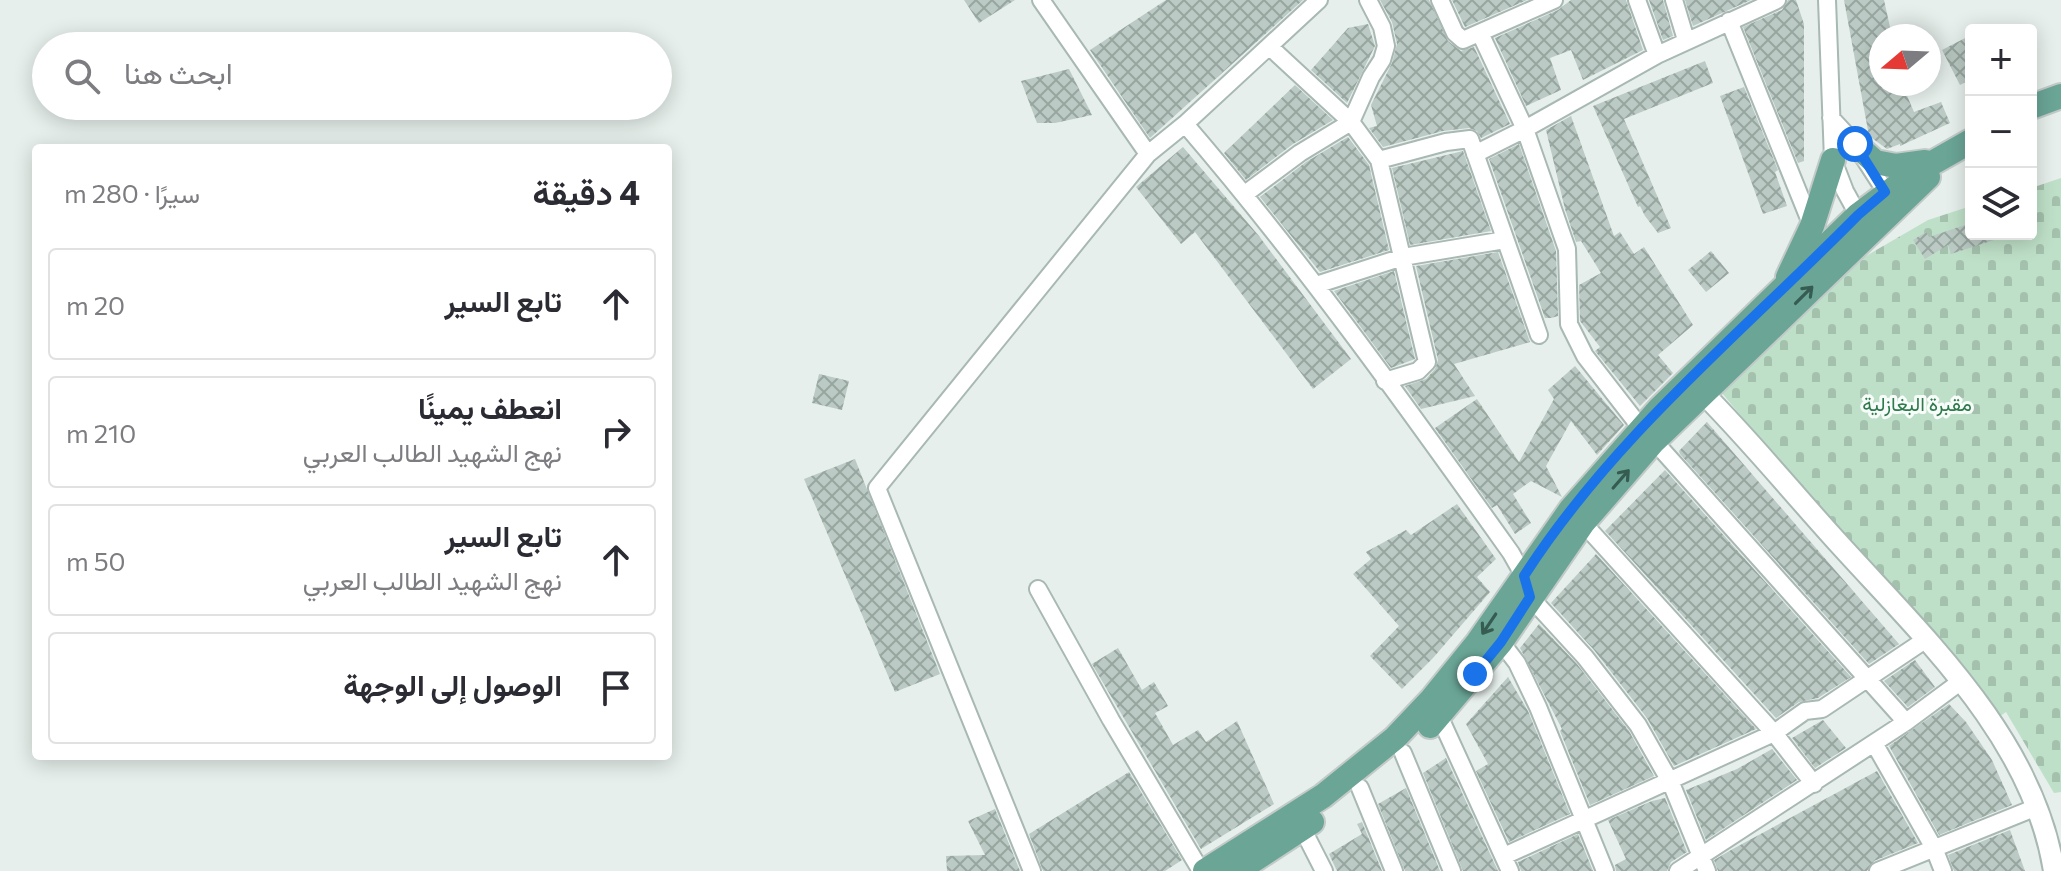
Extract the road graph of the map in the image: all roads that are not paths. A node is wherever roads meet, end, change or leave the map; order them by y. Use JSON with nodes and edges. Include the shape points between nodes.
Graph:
{"nodes":[{"id":1,"x":1041,"y":0,"type":"edge"},
{"id":2,"x":1319,"y":0,"type":"edge"},
{"id":3,"x":1368,"y":0,"type":"edge"},
{"id":4,"x":1440,"y":0,"type":"edge"},
{"id":5,"x":1554,"y":0,"type":"edge"},
{"id":6,"x":1637,"y":0,"type":"edge"},
{"id":7,"x":1674,"y":0,"type":"edge"},
{"id":8,"x":1777,"y":0,"type":"edge"},
{"id":9,"x":1827,"y":0,"type":"edge"},
{"id":10,"x":1729,"y":21,"type":"junction"},
{"id":11,"x":1480,"y":33,"type":"junction"},
{"id":12,"x":1686,"y":40,"type":"junction"},
{"id":13,"x":1270,"y":47,"type":"junction"},
{"id":14,"x":1657,"y":55,"type":"junction"},
{"id":15,"x":2061,"y":96,"type":"edge"},
{"id":16,"x":2037,"y":105,"type":"edge"},
{"id":17,"x":1831,"y":118,"type":"junction"},
{"id":18,"x":1351,"y":122,"type":"junction"},
{"id":19,"x":1185,"y":124,"type":"junction"},
{"id":20,"x":1525,"y":129,"type":"junction"},
{"id":21,"x":1855,"y":144,"type":"junction"},
{"id":22,"x":1956,"y":150,"type":"edge"},
{"id":23,"x":1148,"y":154,"type":"junction"},
{"id":24,"x":1475,"y":154,"type":"junction"},
{"id":25,"x":1379,"y":160,"type":"junction"},
{"id":26,"x":1833,"y":160,"type":"junction"},
{"id":27,"x":1245,"y":194,"type":"junction"},
{"id":28,"x":1891,"y":200,"type":"junction"},
{"id":29,"x":1864,"y":225,"type":"junction"},
{"id":30,"x":1812,"y":226,"type":"junction"},
{"id":31,"x":1505,"y":240,"type":"junction"},
{"id":32,"x":1403,"y":257,"type":"junction"},
{"id":33,"x":1316,"y":285,"type":"junction"},
{"id":34,"x":1782,"y":290,"type":"junction"},
{"id":35,"x":1539,"y":335,"type":"dead end"},
{"id":36,"x":1385,"y":381,"type":"junction"},
{"id":37,"x":1697,"y":387,"type":"junction"},
{"id":38,"x":1648,"y":434,"type":"junction"},
{"id":39,"x":1583,"y":523,"type":"junction"},
{"id":40,"x":1527,"y":587,"type":"junction"},
{"id":41,"x":1038,"y":589,"type":"dead end"},
{"id":42,"x":1925,"y":640,"type":"junction"},
{"id":43,"x":1501,"y":642,"type":"junction"},
{"id":44,"x":1869,"y":680,"type":"junction"},
{"id":45,"x":1960,"y":682,"type":"junction"},
{"id":46,"x":1436,"y":708,"type":"junction"},
{"id":47,"x":1906,"y":722,"type":"junction"},
{"id":48,"x":1774,"y":733,"type":"junction"},
{"id":49,"x":1874,"y":743,"type":"junction"},
{"id":50,"x":1403,"y":753,"type":"junction"},
{"id":51,"x":1671,"y":783,"type":"junction"},
{"id":52,"x":1814,"y":784,"type":"junction"},
{"id":53,"x":1360,"y":788,"type":"junction"},
{"id":54,"x":2037,"y":807,"type":"junction"},
{"id":55,"x":1298,"y":821,"type":"junction"},
{"id":56,"x":1584,"y":822,"type":"junction"},
{"id":57,"x":1934,"y":848,"type":"junction"},
{"id":58,"x":1704,"y":863,"type":"edge"},
{"id":59,"x":1507,"y":864,"type":"edge"},
{"id":60,"x":1032,"y":871,"type":"edge"},
{"id":61,"x":1203,"y":871,"type":"edge"},
{"id":62,"x":1237,"y":871,"type":"edge"},
{"id":63,"x":1324,"y":871,"type":"edge"},
{"id":64,"x":1394,"y":871,"type":"edge"},
{"id":65,"x":1452,"y":871,"type":"edge"},
{"id":66,"x":1605,"y":871,"type":"edge"},
{"id":67,"x":1678,"y":871,"type":"edge"},
{"id":68,"x":1878,"y":871,"type":"edge"},
{"id":69,"x":1943,"y":871,"type":"edge"},
{"id":70,"x":2054,"y":871,"type":"edge"}],
"edges":[{"from":1,"to":23,"type":"street"},
{"from":2,"to":13,"type":"street"},
{"from":3,"to":18,"type":"street","via":[[1386,46]]},
{"from":4,"to":11,"type":"street","via":[[1463,40]]},
{"from":5,"to":11,"type":"street"},
{"from":6,"to":14,"type":"street"},
{"from":7,"to":12,"type":"street"},
{"from":8,"to":10,"type":"street"},
{"from":9,"to":17,"type":"street"},
{"from":10,"to":12,"type":"street"},
{"from":10,"to":30,"type":"street"},
{"from":11,"to":20,"type":"street"},
{"from":12,"to":14,"type":"street"},
{"from":13,"to":18,"type":"street"},
{"from":13,"to":19,"type":"street"},
{"from":14,"to":20,"type":"street"},
{"from":15,"to":16,"type":"main road"},
{"from":17,"to":21,"type":"street"},
{"from":17,"to":26,"type":"street"},
{"from":18,"to":25,"type":"street"},
{"from":18,"to":27,"type":"street"},
{"from":19,"to":23,"type":"street"},
{"from":19,"to":27,"type":"street"},
{"from":20,"to":24,"type":"street"},
{"from":20,"to":38,"type":"street","via":[[1567,249],[1569,324],[1585,356]]},
{"from":21,"to":22,"type":"main road","via":[[1875,162],[1896,166]]},
{"from":21,"to":28,"type":"street"},
{"from":22,"to":28,"type":"main road"},
{"from":23,"to":60,"type":"street","via":[[877,488]]},
{"from":24,"to":25,"type":"street","via":[[1470,139]]},
{"from":24,"to":31,"type":"street"},
{"from":25,"to":32,"type":"street"},
{"from":26,"to":29,"type":"street"},
{"from":26,"to":30,"type":"main road"},
{"from":27,"to":33,"type":"street"},
{"from":28,"to":29,"type":"main road"},
{"from":29,"to":34,"type":"main road"},
{"from":37,"to":29,"type":"main road","one_way":true},
{"from":30,"to":34,"type":"main road"},
{"from":31,"to":32,"type":"street"},
{"from":31,"to":35,"type":"street"},
{"from":32,"to":33,"type":"street"},
{"from":32,"to":36,"type":"street","via":[[1427,362],[1418,371]]},
{"from":33,"to":36,"type":"street"},
{"from":34,"to":37,"type":"main road"},
{"from":36,"to":40,"type":"street","via":[[1486,519]]},
{"from":37,"to":38,"type":"main road"},
{"from":37,"to":42,"type":"street"},
{"from":39,"to":38,"type":"main road","one_way":true},
{"from":38,"to":40,"type":"main road","via":[[1571,509]]},
{"from":38,"to":44,"type":"street"},
{"from":39,"to":40,"type":"main road"},
{"from":39,"to":48,"type":"street"},
{"from":40,"to":43,"type":"main road"},
{"from":40,"to":46,"type":"main road","one_way":true,"via":[[1478,642]]},
{"from":40,"to":51,"type":"street","via":[[1638,725]]},
{"from":41,"to":61,"type":"street"},
{"from":42,"to":44,"type":"street"},
{"from":42,"to":45,"type":"street"},
{"from":43,"to":46,"type":"main road"},
{"from":43,"to":56,"type":"street","via":[[1528,685]]},
{"from":44,"to":47,"type":"street"},
{"from":44,"to":48,"type":"street","via":[[1822,709],[1805,711]]},
{"from":45,"to":47,"type":"street"},
{"from":45,"to":54,"type":"street","via":[[2016,763]]},
{"from":46,"to":50,"type":"main road"},
{"from":46,"to":55,"type":"main road"},
{"from":46,"to":59,"type":"street"},
{"from":47,"to":49,"type":"street"},
{"from":48,"to":51,"type":"street"},
{"from":48,"to":52,"type":"street"},
{"from":49,"to":52,"type":"street"},
{"from":49,"to":57,"type":"street"},
{"from":50,"to":53,"type":"main road"},
{"from":50,"to":65,"type":"street"},
{"from":51,"to":56,"type":"street"},
{"from":51,"to":58,"type":"street"},
{"from":52,"to":58,"type":"street"},
{"from":53,"to":55,"type":"main road"},
{"from":53,"to":64,"type":"street"},
{"from":54,"to":57,"type":"street"},
{"from":54,"to":70,"type":"street"},
{"from":55,"to":61,"type":"main road"},
{"from":55,"to":62,"type":"main road"},
{"from":55,"to":63,"type":"street"},
{"from":56,"to":59,"type":"street"},
{"from":56,"to":66,"type":"street"},
{"from":57,"to":68,"type":"street"},
{"from":57,"to":69,"type":"street"},
{"from":58,"to":67,"type":"street"}]}
